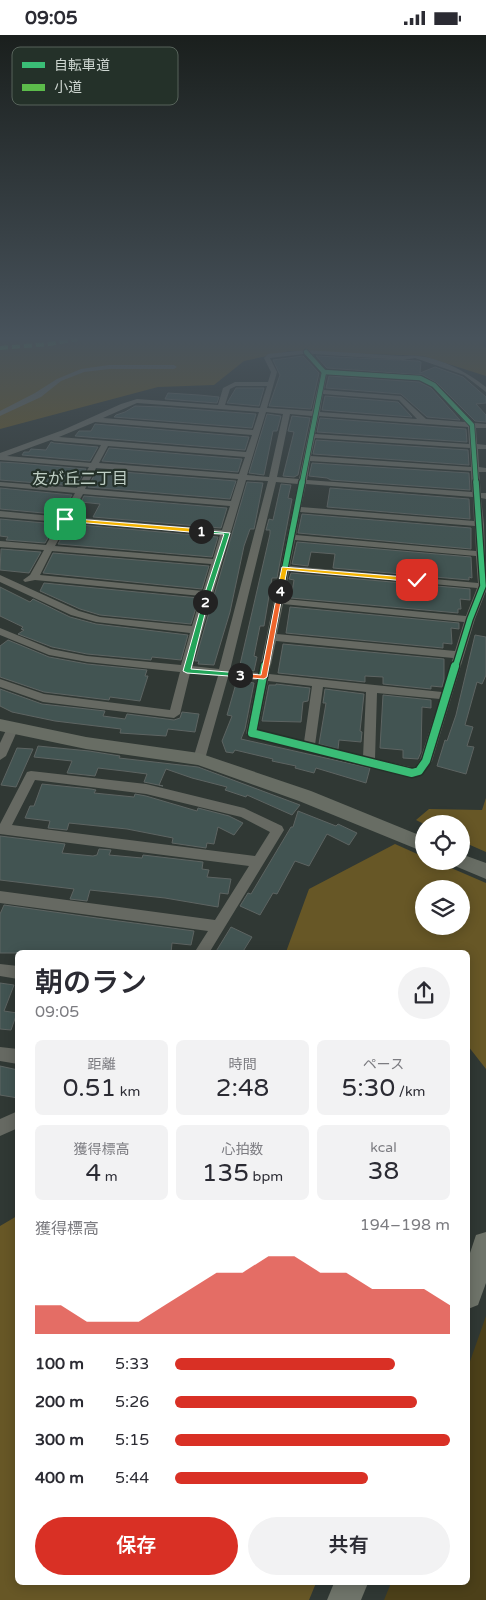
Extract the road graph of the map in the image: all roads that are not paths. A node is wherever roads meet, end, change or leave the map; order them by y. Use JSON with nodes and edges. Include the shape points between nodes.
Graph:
{"nodes":[{"id":1,"x":108,"y":412,"type":"edge"},
{"id":2,"x":263,"y":412,"type":"edge"},
{"id":3,"x":288,"y":412,"type":"joint"},
{"id":4,"x":414,"y":412,"type":"edge"},
{"id":5,"x":460,"y":412,"type":"edge"},
{"id":6,"x":316,"y":414,"type":"junction"},
{"id":7,"x":94,"y":420,"type":"junction"},
{"id":8,"x":423,"y":421,"type":"junction"},
{"id":9,"x":472,"y":425,"type":"junction"},
{"id":10,"x":486,"y":425,"type":"edge"},
{"id":11,"x":256,"y":433,"type":"junction"},
{"id":12,"x":312,"y":435,"type":"junction"},
{"id":13,"x":52,"y":438,"type":"junction"},
{"id":14,"x":105,"y":444,"type":"junction"},
{"id":15,"x":473,"y":446,"type":"junction"},
{"id":16,"x":486,"y":447,"type":"edge"},
{"id":17,"x":250,"y":455,"type":"junction"},
{"id":18,"x":0,"y":457,"type":"edge"},
{"id":19,"x":308,"y":458,"type":"junction"},
{"id":20,"x":93,"y":466,"type":"junction"},
{"id":21,"x":475,"y":469,"type":"junction"},
{"id":22,"x":486,"y":470,"type":"edge"},
{"id":23,"x":243,"y":478,"type":"junction"},
{"id":24,"x":273,"y":481,"type":"junction"},
{"id":25,"x":303,"y":483,"type":"junction"},
{"id":26,"x":0,"y":484,"type":"edge"},
{"id":27,"x":80,"y":491,"type":"junction"},
{"id":28,"x":482,"y":495,"type":"edge"},
{"id":29,"x":236,"y":504,"type":"junction"},
{"id":30,"x":296,"y":509,"type":"junction"},
{"id":31,"x":0,"y":514,"type":"edge"},
{"id":32,"x":65,"y":519,"type":"junction"},
{"id":33,"x":480,"y":524,"type":"junction"},
{"id":34,"x":227,"y":533,"type":"junction"},
{"id":35,"x":290,"y":537,"type":"junction"},
{"id":36,"x":0,"y":544,"type":"edge"},
{"id":37,"x":50,"y":548,"type":"junction"},
{"id":38,"x":481,"y":554,"type":"junction"},
{"id":39,"x":217,"y":562,"type":"junction"},
{"id":40,"x":284,"y":568,"type":"junction"},
{"id":41,"x":34,"y":577,"type":"junction"},
{"id":42,"x":0,"y":578,"type":"edge"},
{"id":43,"x":18,"y":586,"type":"junction"},
{"id":44,"x":483,"y":586,"type":"junction"},
{"id":45,"x":208,"y":594,"type":"junction"},
{"id":46,"x":278,"y":601,"type":"junction"},
{"id":47,"x":470,"y":619,"type":"junction"},
{"id":48,"x":196,"y":630,"type":"junction"},
{"id":49,"x":0,"y":631,"type":"edge"},
{"id":50,"x":272,"y":637,"type":"junction"},
{"id":51,"x":459,"y":655,"type":"junction"},
{"id":52,"x":187,"y":671,"type":"junction"},
{"id":53,"x":224,"y":673,"type":"junction"},
{"id":54,"x":264,"y":677,"type":"junction"},
{"id":55,"x":0,"y":683,"type":"edge"},
{"id":56,"x":318,"y":683,"type":"junction"},
{"id":57,"x":372,"y":688,"type":"junction"},
{"id":58,"x":445,"y":696,"type":"junction"},
{"id":59,"x":6,"y":727,"type":"edge"},
{"id":60,"x":309,"y":747,"type":"junction"},
{"id":61,"x":0,"y":757,"type":"edge"},
{"id":62,"x":199,"y":759,"type":"junction"},
{"id":63,"x":369,"y":762,"type":"junction"},
{"id":64,"x":2,"y":829,"type":"edge"},
{"id":65,"x":415,"y":841,"type":"edge"},
{"id":66,"x":258,"y":862,"type":"junction"},
{"id":67,"x":470,"y":865,"type":"edge"},
{"id":68,"x":486,"y":871,"type":"edge"},
{"id":69,"x":0,"y":897,"type":"edge"},
{"id":70,"x":219,"y":926,"type":"junction"},
{"id":71,"x":203,"y":950,"type":"edge"},
{"id":72,"x":0,"y":970,"type":"edge"},
{"id":73,"x":15,"y":972,"type":"edge"},
{"id":74,"x":0,"y":1054,"type":"edge"},
{"id":75,"x":15,"y":1056,"type":"edge"},
{"id":76,"x":15,"y":1120,"type":"edge"},
{"id":77,"x":0,"y":1128,"type":"edge"},
{"id":78,"x":486,"y":1245,"type":"edge"},
{"id":79,"x":470,"y":1289,"type":"edge"},
{"id":80,"x":350,"y":1585,"type":"edge"},
{"id":81,"x":344,"y":1600,"type":"edge"}],
"edges":[{"from":1,"to":7,"type":"street"},
{"from":2,"to":11,"type":"street"},
{"from":3,"to":6,"type":"street"},
{"from":3,"to":24,"type":"street"},
{"from":4,"to":8,"type":"street"},
{"from":5,"to":9,"type":"street"},
{"from":6,"to":8,"type":"street"},
{"from":6,"to":12,"type":"street"},
{"from":7,"to":11,"type":"street"},
{"from":7,"to":13,"type":"street"},
{"from":8,"to":9,"type":"street"},
{"from":9,"to":10,"type":"street"},
{"from":9,"to":15,"type":"street"},
{"from":11,"to":17,"type":"street"},
{"from":12,"to":15,"type":"street"},
{"from":12,"to":19,"type":"street"},
{"from":13,"to":14,"type":"street"},
{"from":13,"to":18,"type":"street"},
{"from":14,"to":17,"type":"street"},
{"from":14,"to":20,"type":"street"},
{"from":15,"to":16,"type":"street"},
{"from":15,"to":21,"type":"street"},
{"from":17,"to":23,"type":"street"},
{"from":18,"to":20,"type":"street"},
{"from":19,"to":21,"type":"street"},
{"from":19,"to":25,"type":"street"},
{"from":20,"to":23,"type":"street"},
{"from":20,"to":27,"type":"street"},
{"from":21,"to":22,"type":"street"},
{"from":21,"to":28,"type":"street"},
{"from":23,"to":24,"type":"street"},
{"from":23,"to":29,"type":"street"},
{"from":24,"to":25,"type":"street"},
{"from":24,"to":53,"type":"street"},
{"from":25,"to":28,"type":"street"},
{"from":25,"to":30,"type":"street"},
{"from":26,"to":27,"type":"street"},
{"from":27,"to":29,"type":"street"},
{"from":27,"to":32,"type":"street"},
{"from":28,"to":33,"type":"street"},
{"from":29,"to":34,"type":"street"},
{"from":30,"to":33,"type":"street"},
{"from":30,"to":35,"type":"street"},
{"from":31,"to":32,"type":"street"},
{"from":32,"to":34,"type":"street"},
{"from":32,"to":37,"type":"street"},
{"from":33,"to":38,"type":"street"},
{"from":34,"to":39,"type":"street"},
{"from":35,"to":38,"type":"street"},
{"from":35,"to":40,"type":"street"},
{"from":36,"to":37,"type":"street"},
{"from":37,"to":39,"type":"street"},
{"from":37,"to":41,"type":"street"},
{"from":38,"to":44,"type":"street"},
{"from":39,"to":45,"type":"street"},
{"from":40,"to":44,"type":"street"},
{"from":40,"to":46,"type":"street"},
{"from":41,"to":43,"type":"street"},
{"from":41,"to":45,"type":"street"},
{"from":42,"to":43,"type":"street"},
{"from":43,"to":48,"type":"street","via":[[75,613],[100,620]]},
{"from":44,"to":47,"type":"street"},
{"from":45,"to":48,"type":"street"},
{"from":46,"to":47,"type":"street"},
{"from":46,"to":50,"type":"street"},
{"from":47,"to":51,"type":"street"},
{"from":48,"to":52,"type":"street"},
{"from":49,"to":52,"type":"street","via":[[49,652]]},
{"from":50,"to":51,"type":"street"},
{"from":50,"to":54,"type":"street"},
{"from":51,"to":58,"type":"street"},
{"from":52,"to":53,"type":"street"},
{"from":52,"to":55,"type":"street","via":[[174,714],[43,699]]},
{"from":53,"to":54,"type":"street"},
{"from":53,"to":62,"type":"street"},
{"from":54,"to":56,"type":"street"},
{"from":54,"to":60,"type":"street","via":[[252,733]]},
{"from":56,"to":57,"type":"street"},
{"from":56,"to":60,"type":"street"},
{"from":57,"to":58,"type":"street"},
{"from":57,"to":63,"type":"street"},
{"from":58,"to":63,"type":"street","via":[[426,761],[419,771],[412,773]]},
{"from":59,"to":61,"type":"street"},
{"from":59,"to":62,"type":"street","via":[[86,743]]},
{"from":60,"to":63,"type":"street"},
{"from":62,"to":65,"type":"street","via":[[305,796]]},
{"from":64,"to":66,"type":"street"},
{"from":64,"to":66,"type":"street","via":[[31,775],[146,789],[244,813],[278,830]]},
{"from":66,"to":70,"type":"street"},
{"from":67,"to":68,"type":"street"},
{"from":69,"to":70,"type":"street"},
{"from":70,"to":71,"type":"street"},
{"from":72,"to":73,"type":"street"},
{"from":74,"to":75,"type":"street"},
{"from":76,"to":77,"type":"street"},
{"from":78,"to":79,"type":"main road"},
{"from":80,"to":81,"type":"main road"}]}
